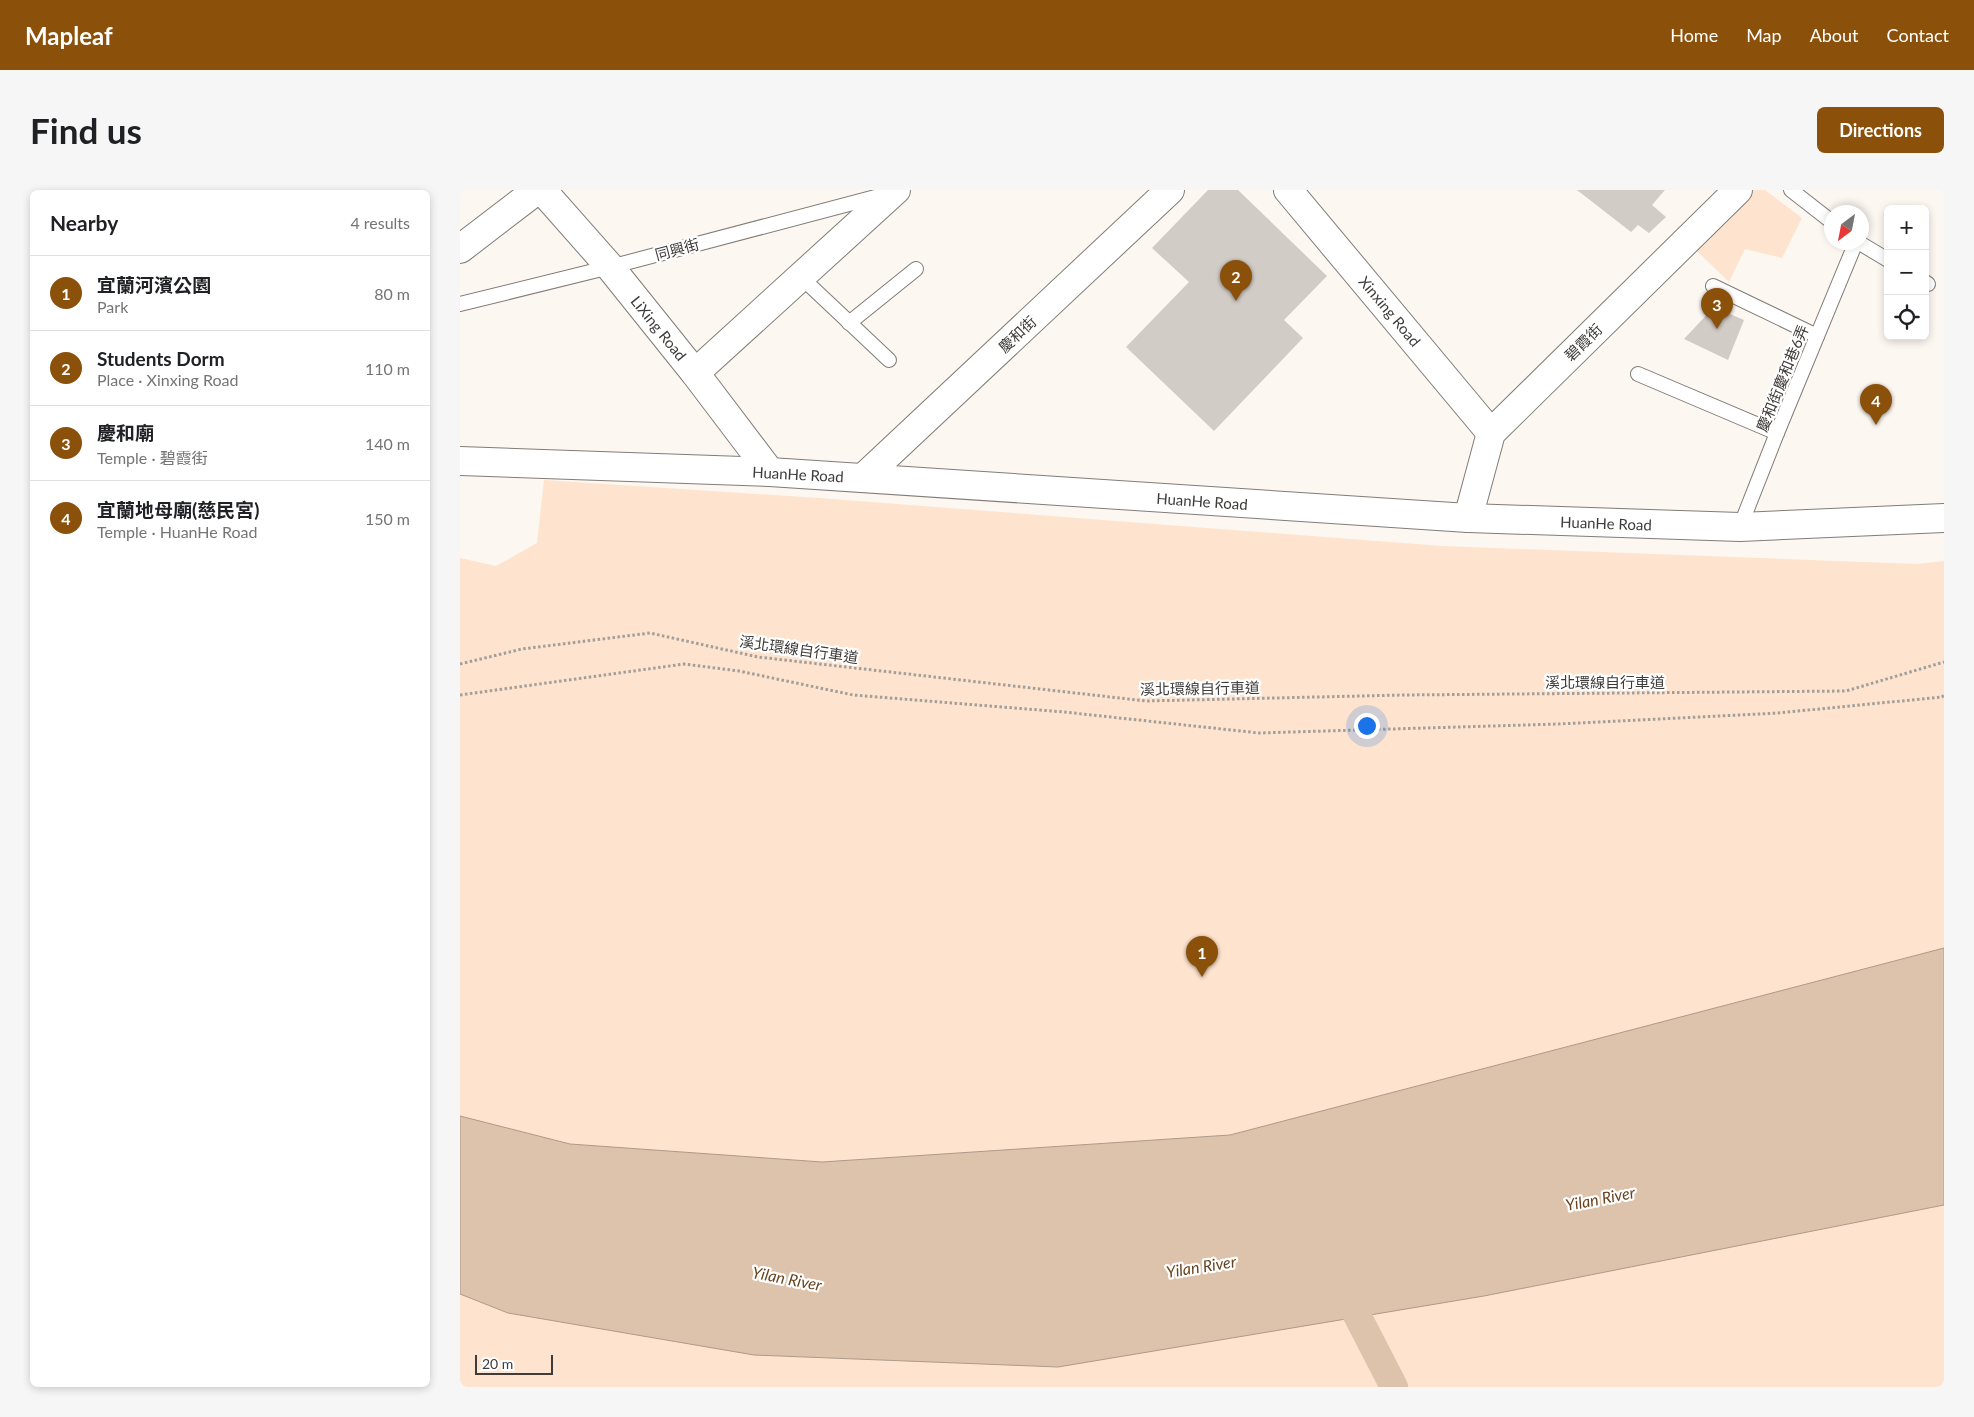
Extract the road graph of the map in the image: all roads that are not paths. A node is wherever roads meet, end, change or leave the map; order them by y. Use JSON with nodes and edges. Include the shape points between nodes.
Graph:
{"nodes":[{"id":1,"x":537,"y":190,"type":"edge"},
{"id":2,"x":542,"y":190,"type":"edge"},
{"id":3,"x":1170,"y":190,"type":"edge"},
{"id":4,"x":1288,"y":190,"type":"edge"},
{"id":5,"x":1738,"y":190,"type":"edge"},
{"id":6,"x":1791,"y":190,"type":"edge"},
{"id":7,"x":895,"y":191,"type":"edge"},
{"id":8,"x":1824,"y":216,"type":"edge"},
{"id":9,"x":460,"y":249,"type":"edge"},
{"id":10,"x":1869,"y":249,"type":"edge"},
{"id":11,"x":1854,"y":250,"type":"edge"},
{"id":12,"x":1884,"y":258,"type":"edge"},
{"id":13,"x":610,"y":267,"type":"junction"},
{"id":14,"x":916,"y":268,"type":"dead end"},
{"id":15,"x":801,"y":278,"type":"junction"},
{"id":16,"x":1713,"y":286,"type":"dead end"},
{"id":17,"x":460,"y":304,"type":"edge"},
{"id":18,"x":849,"y":323,"type":"junction"},
{"id":19,"x":1817,"y":336,"type":"junction"},
{"id":20,"x":889,"y":360,"type":"dead end"},
{"id":21,"x":695,"y":373,"type":"junction"},
{"id":22,"x":1638,"y":374,"type":"dead end"},
{"id":23,"x":1492,"y":432,"type":"junction"},
{"id":24,"x":1777,"y":433,"type":"junction"},
{"id":25,"x":460,"y":461,"type":"edge"},
{"id":26,"x":770,"y":472,"type":"junction"},
{"id":27,"x":863,"y":478,"type":"junction"},
{"id":28,"x":1468,"y":518,"type":"junction"},
{"id":29,"x":1944,"y":518,"type":"edge"},
{"id":30,"x":1740,"y":527,"type":"junction"}],
"edges":[{"from":1,"to":9,"type":"street"},
{"from":2,"to":13,"type":"street","name":"LiXing Road"},
{"from":3,"to":27,"type":"street","name":"慶和街"},
{"from":4,"to":23,"type":"street","name":"Xinxing Road"},
{"from":5,"to":23,"type":"street","name":"碧霞街"},
{"from":6,"to":8,"type":"lane"},
{"from":7,"to":13,"type":"lane","name":"同興街"},
{"from":7,"to":15,"type":"street","name":"同興街"},
{"from":10,"to":12,"type":"lane"},
{"from":11,"to":19,"type":"lane","name":"慶和街慶和巷6弄"},
{"from":13,"to":17,"type":"lane","name":"同興街"},
{"from":13,"to":21,"type":"street","name":"LiXing Road"},
{"from":14,"to":18,"type":"lane"},
{"from":15,"to":18,"type":"lane"},
{"from":15,"to":21,"type":"street","name":"同興街"},
{"from":16,"to":19,"type":"lane"},
{"from":18,"to":20,"type":"lane"},
{"from":19,"to":24,"type":"lane","name":"慶和街慶和巷6弄"},
{"from":21,"to":26,"type":"street","name":"LiXing Road"},
{"from":22,"to":24,"type":"lane"},
{"from":23,"to":28,"type":"street","name":"碧霞街"},
{"from":24,"to":30,"type":"lane","name":"慶和街慶和巷6弄"},
{"from":25,"to":26,"type":"street","name":"HuanHe Road"},
{"from":26,"to":27,"type":"street","name":"HuanHe Road"},
{"from":27,"to":28,"type":"street","name":"HuanHe Road"},
{"from":28,"to":30,"type":"street","name":"HuanHe Road"},
{"from":29,"to":30,"type":"street","name":"HuanHe Road"}]}
